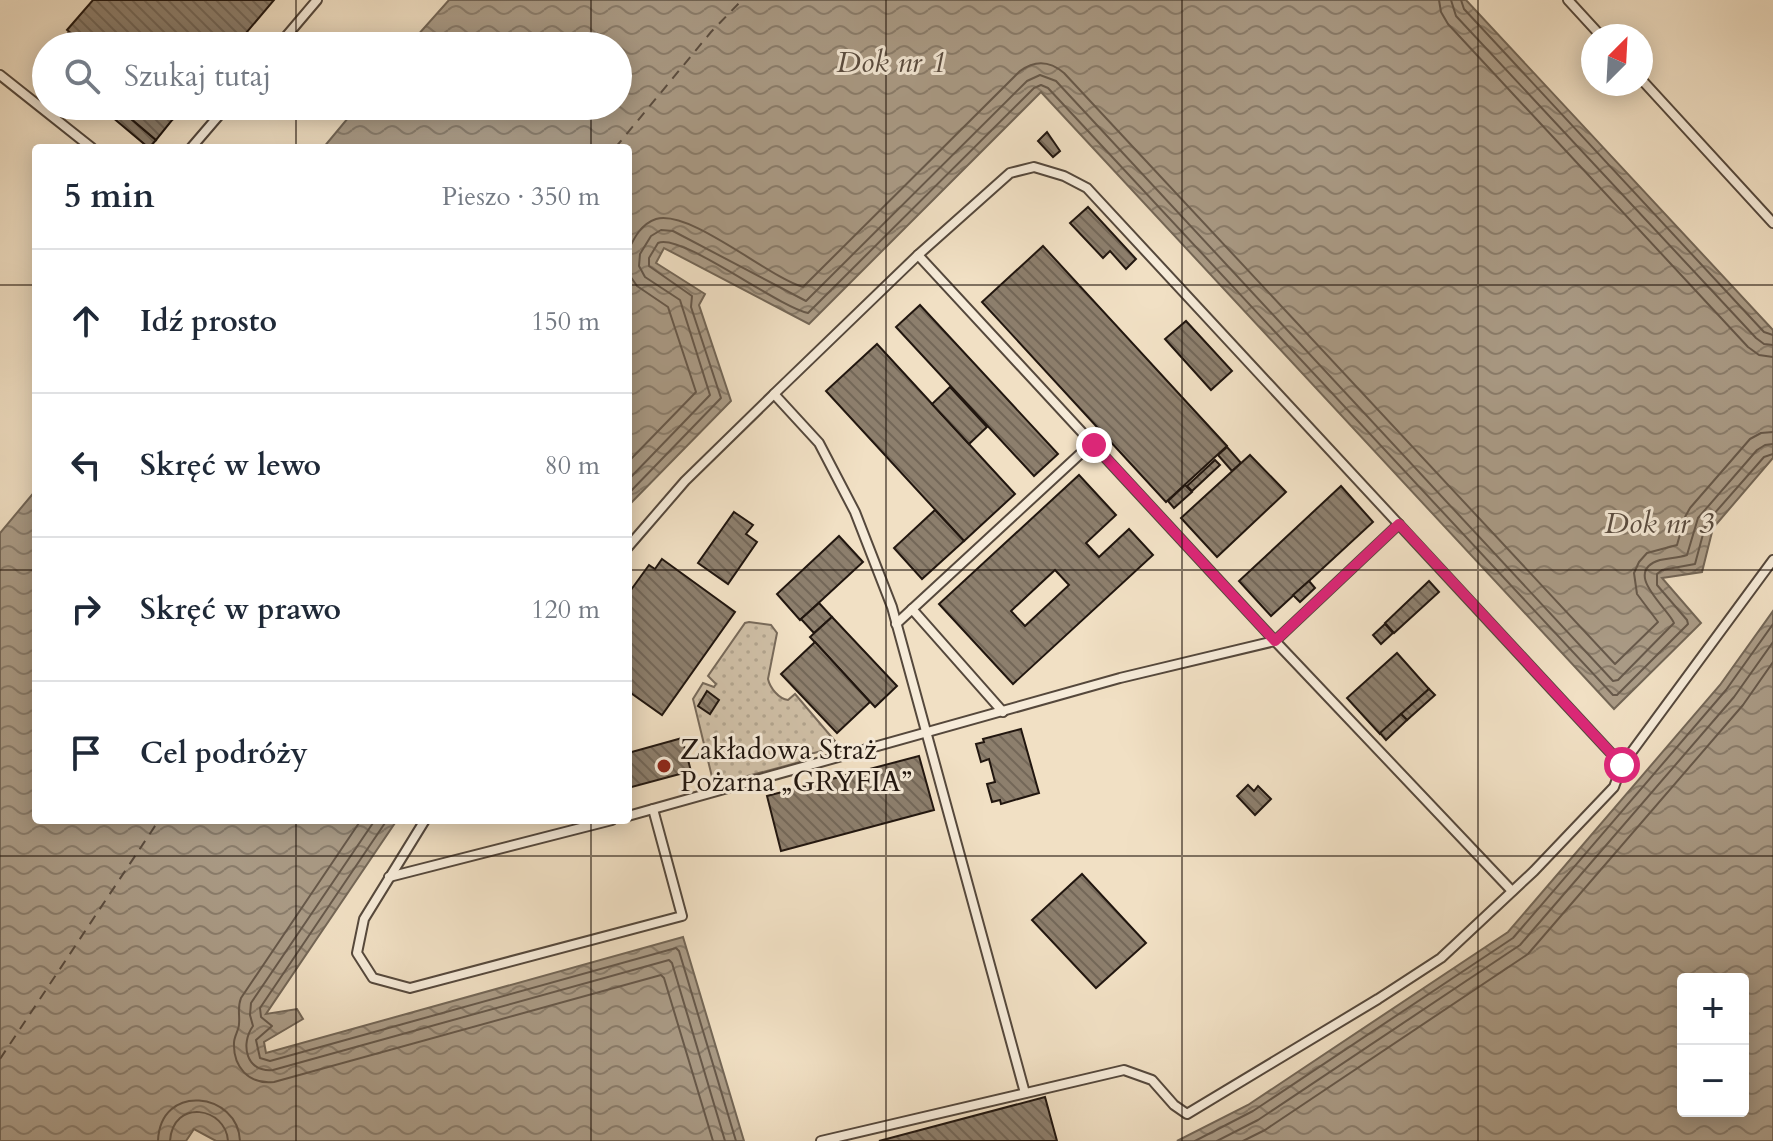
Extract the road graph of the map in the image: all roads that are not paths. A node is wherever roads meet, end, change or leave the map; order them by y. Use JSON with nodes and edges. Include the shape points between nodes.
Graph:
{"nodes":[{"id":1,"x":317,"y":0,"type":"edge"},
{"id":2,"x":1568,"y":0,"type":"edge"},
{"id":3,"x":1590,"y":24,"type":"edge"},
{"id":4,"x":290,"y":32,"type":"edge"},
{"id":5,"x":0,"y":75,"type":"edge"},
{"id":6,"x":1653,"y":92,"type":"edge"},
{"id":7,"x":32,"y":100,"type":"edge"},
{"id":8,"x":57,"y":120,"type":"edge"},
{"id":9,"x":215,"y":120,"type":"edge"},
{"id":10,"x":87,"y":144,"type":"edge"},
{"id":11,"x":194,"y":144,"type":"edge"},
{"id":12,"x":1773,"y":223,"type":"edge"},
{"id":13,"x":918,"y":255,"type":"junction"},
{"id":14,"x":774,"y":394,"type":"junction"},
{"id":15,"x":1092,"y":443,"type":"junction"},
{"id":16,"x":1399,"y":524,"type":"junction"},
{"id":17,"x":632,"y":542,"type":"edge"},
{"id":18,"x":1773,"y":560,"type":"edge"},
{"id":19,"x":912,"y":609,"type":"junction"},
{"id":20,"x":896,"y":624,"type":"junction"},
{"id":21,"x":1275,"y":641,"type":"junction"},
{"id":22,"x":1003,"y":712,"type":"junction"},
{"id":23,"x":927,"y":734,"type":"junction"},
{"id":24,"x":1622,"y":765,"type":"junction"},
{"id":25,"x":653,"y":809,"type":"junction"},
{"id":26,"x":632,"y":815,"type":"edge"},
{"id":27,"x":422,"y":824,"type":"edge"},
{"id":28,"x":596,"y":824,"type":"edge"},
{"id":29,"x":389,"y":877,"type":"junction"},
{"id":30,"x":1512,"y":891,"type":"junction"},
{"id":31,"x":1025,"y":1093,"type":"junction"},
{"id":32,"x":821,"y":1141,"type":"edge"}],
"edges":[{"from":1,"to":4,"type":"lane"},
{"from":2,"to":3,"type":"lane"},
{"from":5,"to":7,"type":"lane"},
{"from":6,"to":12,"type":"lane"},
{"from":8,"to":10,"type":"lane"},
{"from":9,"to":11,"type":"lane"},
{"from":13,"to":14,"type":"lane"},
{"from":13,"to":15,"type":"lane"},
{"from":13,"to":16,"type":"lane","via":[[1010,173],[1034,167],[1087,188]]},
{"from":14,"to":17,"type":"lane","via":[[685,481]]},
{"from":14,"to":20,"type":"lane","via":[[819,443],[855,512]]},
{"from":15,"to":19,"type":"lane"},
{"from":15,"to":21,"type":"lane"},
{"from":16,"to":21,"type":"lane"},
{"from":16,"to":24,"type":"lane"},
{"from":18,"to":24,"type":"lane"},
{"from":19,"to":20,"type":"lane"},
{"from":19,"to":22,"type":"lane"},
{"from":20,"to":23,"type":"lane"},
{"from":21,"to":22,"type":"lane"},
{"from":21,"to":30,"type":"lane"},
{"from":22,"to":23,"type":"lane"},
{"from":23,"to":25,"type":"lane"},
{"from":23,"to":31,"type":"lane"},
{"from":24,"to":30,"type":"lane","via":[[1614,787]]},
{"from":25,"to":26,"type":"lane"},
{"from":25,"to":29,"type":"lane","via":[[682,916],[410,988],[373,978],[357,953],[364,919]]},
{"from":27,"to":29,"type":"lane"},
{"from":28,"to":29,"type":"lane"},
{"from":30,"to":31,"type":"lane","via":[[1441,958],[1187,1114],[1152,1080],[1124,1070]]},
{"from":31,"to":32,"type":"lane"}]}
